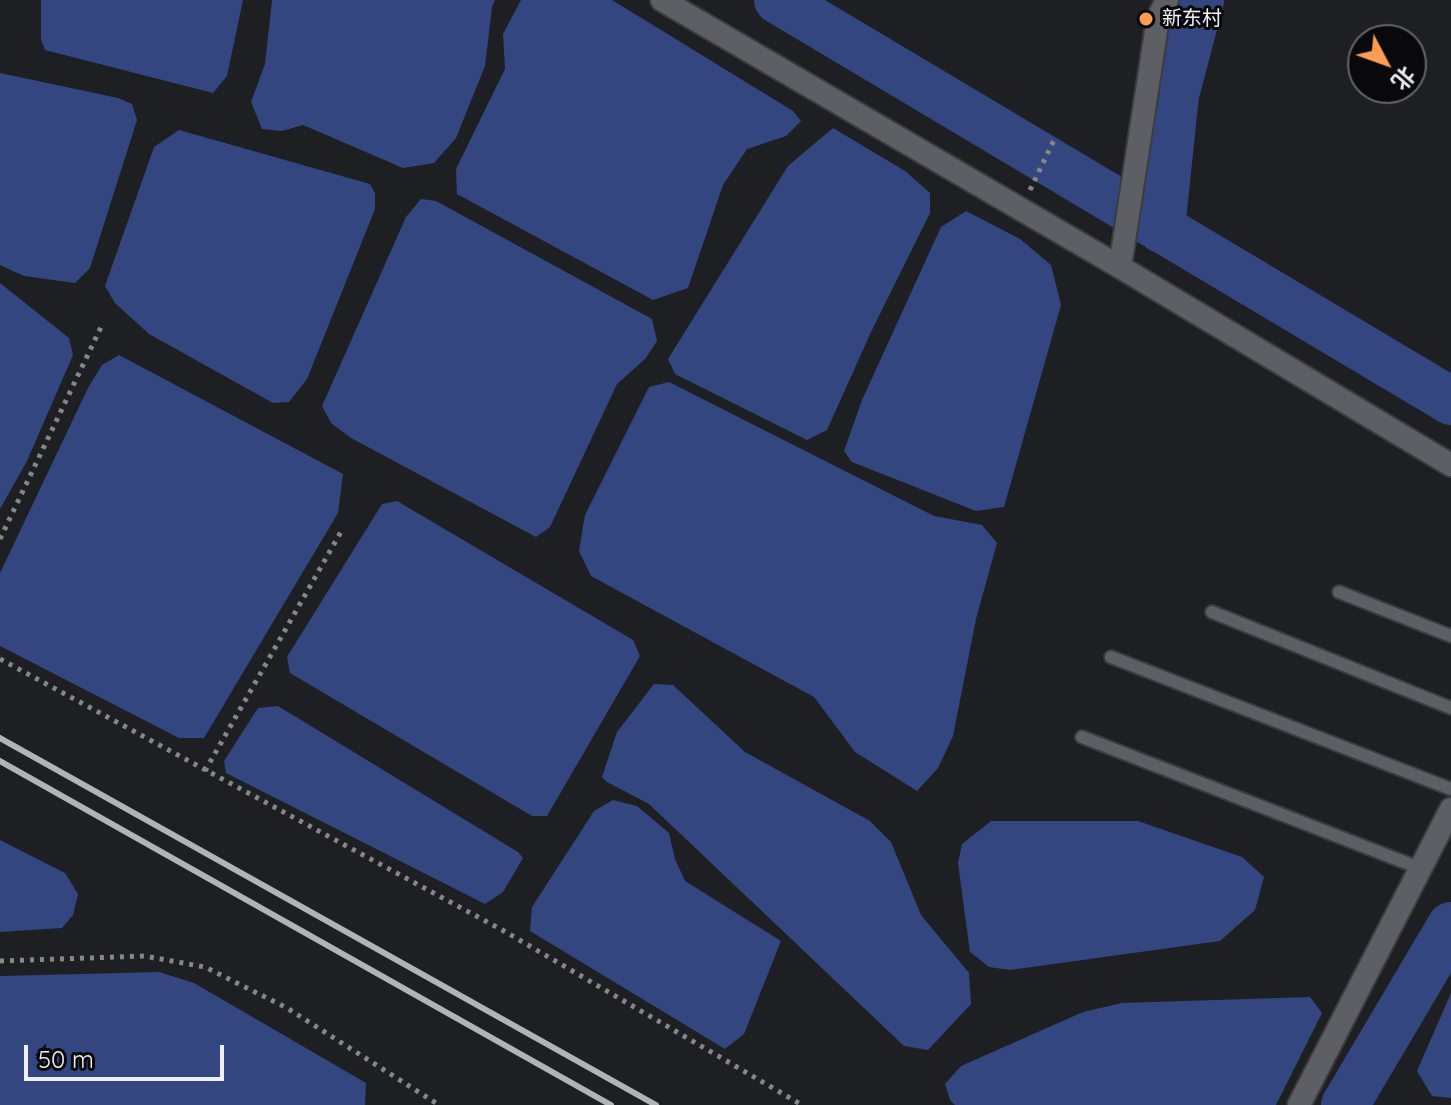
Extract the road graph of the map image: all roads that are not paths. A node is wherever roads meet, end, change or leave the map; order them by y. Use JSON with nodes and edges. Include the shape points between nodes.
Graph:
{"nodes":[{"id":1,"x":662,"y":0,"type":"edge"},
{"id":2,"x":1167,"y":0,"type":"edge"},
{"id":3,"x":1120,"y":267,"type":"junction"},
{"id":4,"x":1451,"y":465,"type":"edge"},
{"id":5,"x":1339,"y":592,"type":"dead end"},
{"id":6,"x":1212,"y":612,"type":"dead end"},
{"id":7,"x":1451,"y":636,"type":"edge"},
{"id":8,"x":1111,"y":657,"type":"dead end"},
{"id":9,"x":1451,"y":708,"type":"edge"},
{"id":10,"x":1082,"y":737,"type":"dead end"},
{"id":11,"x":1451,"y":789,"type":"edge"},
{"id":12,"x":1451,"y":809,"type":"edge"},
{"id":13,"x":1422,"y":869,"type":"junction"},
{"id":14,"x":1299,"y":1105,"type":"edge"}],
"edges":[{"from":1,"to":3,"type":"street"},
{"from":2,"to":3,"type":"street","via":[[1158,18]]},
{"from":3,"to":4,"type":"street"},
{"from":5,"to":7,"type":"lane"},
{"from":6,"to":9,"type":"lane"},
{"from":8,"to":11,"type":"lane"},
{"from":10,"to":13,"type":"lane"},
{"from":12,"to":13,"type":"street"},
{"from":13,"to":14,"type":"street"}]}
